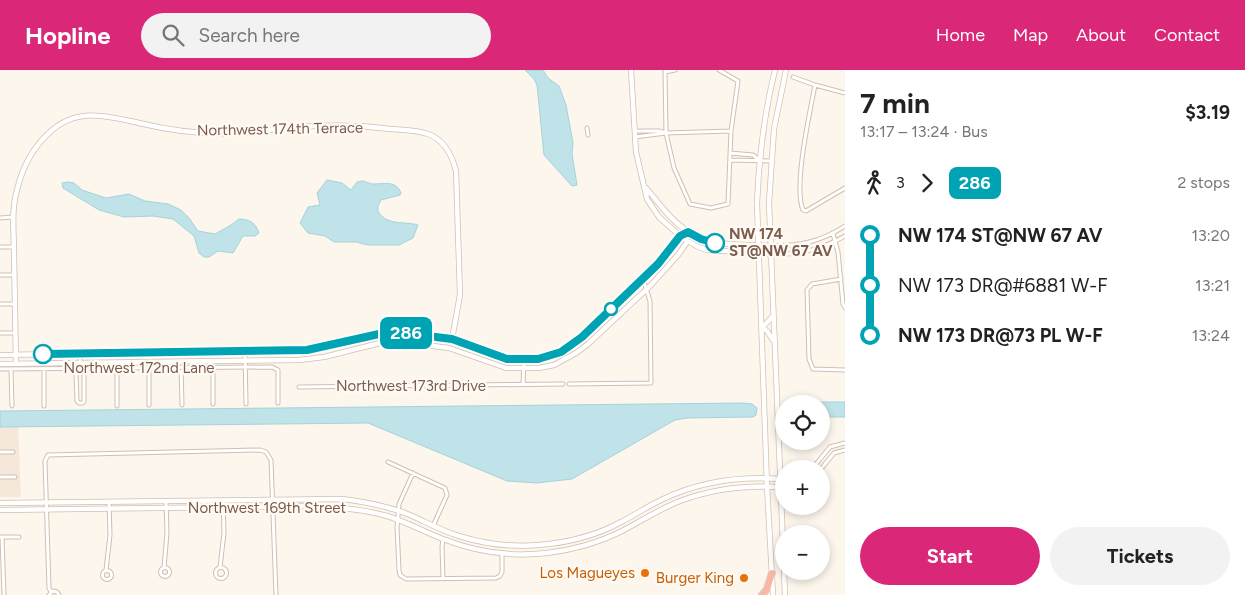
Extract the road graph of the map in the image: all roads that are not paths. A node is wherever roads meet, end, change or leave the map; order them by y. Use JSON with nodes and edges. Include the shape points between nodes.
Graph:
{"nodes":[{"id":1,"x":631,"y":70,"type":"edge"},
{"id":2,"x":675,"y":70,"type":"edge"},
{"id":3,"x":719,"y":70,"type":"edge"},
{"id":4,"x":775,"y":70,"type":"edge"},
{"id":5,"x":786,"y":70,"type":"edge"},
{"id":6,"x":665,"y":71,"type":"edge"},
{"id":7,"x":793,"y":77,"type":"dead end"},
{"id":8,"x":815,"y":85,"type":"junction"},
{"id":9,"x":845,"y":93,"type":"edge"},
{"id":10,"x":587,"y":128,"type":"dead end"},
{"id":11,"x":731,"y":131,"type":"junction"},
{"id":12,"x":635,"y":134,"type":"junction"},
{"id":13,"x":666,"y":134,"type":"junction"},
{"id":14,"x":588,"y":135,"type":"dead end"},
{"id":15,"x":730,"y":153,"type":"junction"},
{"id":16,"x":730,"y":160,"type":"junction"},
{"id":17,"x":759,"y":160,"type":"junction"},
{"id":18,"x":771,"y":161,"type":"junction"},
{"id":19,"x":645,"y":187,"type":"junction"},
{"id":20,"x":845,"y":188,"type":"edge"},
{"id":21,"x":14,"y":217,"type":"junction"},
{"id":22,"x":0,"y":218,"type":"edge"},
{"id":23,"x":845,"y":226,"type":"edge"},
{"id":24,"x":688,"y":232,"type":"junction"},
{"id":25,"x":833,"y":234,"type":"junction"},
{"id":26,"x":680,"y":236,"type":"junction"},
{"id":27,"x":845,"y":236,"type":"edge"},
{"id":28,"x":688,"y":242,"type":"junction"},
{"id":29,"x":834,"y":242,"type":"junction"},
{"id":30,"x":759,"y":245,"type":"junction"},
{"id":31,"x":797,"y":245,"type":"junction"},
{"id":32,"x":770,"y":246,"type":"junction"},
{"id":33,"x":0,"y":247,"type":"edge"},
{"id":34,"x":14,"y":247,"type":"junction"},
{"id":35,"x":759,"y":253,"type":"junction"},
{"id":36,"x":798,"y":253,"type":"junction"},
{"id":37,"x":771,"y":254,"type":"junction"},
{"id":38,"x":0,"y":275,"type":"edge"},
{"id":39,"x":15,"y":275,"type":"junction"},
{"id":40,"x":643,"y":279,"type":"junction"},
{"id":41,"x":841,"y":279,"type":"junction"},
{"id":42,"x":646,"y":289,"type":"junction"},
{"id":43,"x":0,"y":304,"type":"edge"},
{"id":44,"x":15,"y":304,"type":"junction"},
{"id":45,"x":845,"y":308,"type":"edge"},
{"id":46,"x":773,"y":315,"type":"junction"},
{"id":47,"x":762,"y":328,"type":"junction"},
{"id":48,"x":0,"y":333,"type":"edge"},
{"id":49,"x":15,"y":333,"type":"junction"},
{"id":50,"x":391,"y":334,"type":"junction"},
{"id":51,"x":452,"y":339,"type":"junction"},
{"id":52,"x":774,"y":341,"type":"junction"},
{"id":53,"x":391,"y":343,"type":"junction"},
{"id":54,"x":245,"y":351,"type":"junction"},
{"id":55,"x":80,"y":353,"type":"junction"},
{"id":56,"x":16,"y":354,"type":"junction"},
{"id":57,"x":0,"y":355,"type":"edge"},
{"id":58,"x":245,"y":360,"type":"junction"},
{"id":59,"x":524,"y":360,"type":"junction"},
{"id":60,"x":80,"y":362,"type":"junction"},
{"id":61,"x":0,"y":364,"type":"edge"},
{"id":62,"x":16,"y":364,"type":"junction"},
{"id":63,"x":181,"y":367,"type":"junction"},
{"id":64,"x":213,"y":367,"type":"junction"},
{"id":65,"x":245,"y":367,"type":"junction"},
{"id":66,"x":80,"y":368,"type":"junction"},
{"id":67,"x":117,"y":368,"type":"junction"},
{"id":68,"x":149,"y":368,"type":"junction"},
{"id":69,"x":0,"y":369,"type":"edge"},
{"id":70,"x":12,"y":369,"type":"junction"},
{"id":71,"x":44,"y":369,"type":"junction"},
{"id":72,"x":524,"y":369,"type":"junction"},
{"id":73,"x":845,"y":370,"type":"edge"},
{"id":74,"x":563,"y":384,"type":"dead end"},
{"id":75,"x":568,"y":384,"type":"dead end"},
{"id":76,"x":523,"y":386,"type":"junction"},
{"id":77,"x":300,"y":387,"type":"dead end"},
{"id":78,"x":213,"y":404,"type":"dead end"},
{"id":79,"x":246,"y":404,"type":"dead end"},
{"id":80,"x":278,"y":404,"type":"dead end"},
{"id":81,"x":150,"y":405,"type":"dead end"},
{"id":82,"x":182,"y":405,"type":"dead end"},
{"id":83,"x":12,"y":406,"type":"dead end"},
{"id":84,"x":44,"y":406,"type":"dead end"},
{"id":85,"x":117,"y":406,"type":"dead end"},
{"id":86,"x":845,"y":443,"type":"edge"},
{"id":87,"x":845,"y":450,"type":"edge"},
{"id":88,"x":0,"y":452,"type":"edge"},
{"id":89,"x":13,"y":452,"type":"dead end"},
{"id":90,"x":781,"y":460,"type":"edge"},
{"id":91,"x":819,"y":460,"type":"edge"},
{"id":92,"x":828,"y":460,"type":"edge"},
{"id":93,"x":388,"y":462,"type":"dead end"},
{"id":94,"x":413,"y":473,"type":"junction"},
{"id":95,"x":0,"y":477,"type":"edge"},
{"id":96,"x":15,"y":477,"type":"dead end"},
{"id":97,"x":767,"y":478,"type":"junction"},
{"id":98,"x":775,"y":479,"type":"edge"},
{"id":99,"x":767,"y":486,"type":"junction"},
{"id":100,"x":775,"y":487,"type":"edge"},
{"id":101,"x":223,"y":500,"type":"junction"},
{"id":102,"x":273,"y":500,"type":"junction"},
{"id":103,"x":166,"y":501,"type":"junction"},
{"id":104,"x":45,"y":502,"type":"junction"},
{"id":105,"x":109,"y":502,"type":"junction"},
{"id":106,"x":0,"y":503,"type":"edge"},
{"id":107,"x":273,"y":507,"type":"junction"},
{"id":108,"x":166,"y":508,"type":"junction"},
{"id":109,"x":224,"y":508,"type":"junction"},
{"id":110,"x":109,"y":509,"type":"junction"},
{"id":111,"x":0,"y":510,"type":"edge"},
{"id":112,"x":46,"y":510,"type":"junction"},
{"id":113,"x":398,"y":511,"type":"junction"},
{"id":114,"x":398,"y":520,"type":"junction"},
{"id":115,"x":432,"y":526,"type":"junction"},
{"id":116,"x":594,"y":534,"type":"junction"},
{"id":117,"x":1,"y":537,"type":"edge"},
{"id":118,"x":19,"y":537,"type":"dead end"},
{"id":119,"x":443,"y":539,"type":"junction"},
{"id":120,"x":598,"y":541,"type":"junction"},
{"id":121,"x":534,"y":546,"type":"junction"},
{"id":122,"x":502,"y":553,"type":"junction"},
{"id":123,"x":532,"y":554,"type":"junction"},
{"id":124,"x":220,"y":567,"type":"dead end"},
{"id":125,"x":164,"y":568,"type":"dead end"},
{"id":126,"x":106,"y":570,"type":"dead end"},
{"id":127,"x":772,"y":574,"type":"junction"},
{"id":128,"x":443,"y":578,"type":"junction"},
{"id":129,"x":2,"y":579,"type":"edge"},
{"id":130,"x":784,"y":580,"type":"edge"},
{"id":131,"x":50,"y":593,"type":"edge"},
{"id":132,"x":4,"y":595,"type":"edge"},
{"id":133,"x":59,"y":595,"type":"edge"},
{"id":134,"x":276,"y":595,"type":"edge"},
{"id":135,"x":762,"y":595,"type":"edge"},
{"id":136,"x":773,"y":595,"type":"edge"},
{"id":137,"x":785,"y":595,"type":"edge"}],
"edges":[{"from":1,"to":12,"type":"street"},
{"from":2,"to":6,"type":"street"},
{"from":3,"to":11,"type":"street","via":[[738,82]]},
{"from":4,"to":17,"type":"street"},
{"from":5,"to":18,"type":"street"},
{"from":6,"to":13,"type":"street"},
{"from":7,"to":8,"type":"street"},
{"from":8,"to":9,"type":"street"},
{"from":8,"to":20,"type":"street","via":[[802,162],[800,197],[803,210]]},
{"from":10,"to":14,"type":"street"},
{"from":11,"to":13,"type":"street"},
{"from":11,"to":15,"type":"street"},
{"from":12,"to":13,"type":"street"},
{"from":12,"to":19,"type":"street","via":[[638,165]]},
{"from":13,"to":16,"type":"street","via":[[674,168],[690,204],[711,208],[728,204]]},
{"from":15,"to":16,"type":"street"},
{"from":15,"to":17,"type":"street","via":[[753,155]]},
{"from":16,"to":17,"type":"street"},
{"from":17,"to":18,"type":"street"},
{"from":17,"to":30,"type":"street"},
{"from":18,"to":32,"type":"street"},
{"from":19,"to":24,"type":"street"},
{"from":19,"to":26,"type":"street","via":[[647,199],[659,218]]},
{"from":21,"to":22,"type":"street"},
{"from":21,"to":34,"type":"street","name":"Northwest 174th Terrace"},
{"from":21,"to":51,"type":"street","name":"Northwest 174th Terrace","via":[[16,191],[34,150],[67,120],[96,114],[160,128],[205,133],[318,126],[426,133],[436,137],[446,148],[456,171],[460,295]]},
{"from":23,"to":25,"type":"street"},
{"from":24,"to":26,"type":"street"},
{"from":24,"to":28,"type":"street"},
{"from":24,"to":30,"type":"street","via":[[710,242]]},
{"from":25,"to":29,"type":"street"},
{"from":25,"to":31,"type":"street"},
{"from":26,"to":28,"type":"street"},
{"from":26,"to":40,"type":"street"},
{"from":27,"to":29,"type":"street"},
{"from":28,"to":35,"type":"street","via":[[708,250]]},
{"from":28,"to":42,"type":"street","name":"Northwest 173rd Drive"},
{"from":29,"to":36,"type":"street"},
{"from":29,"to":41,"type":"street"},
{"from":30,"to":32,"type":"street"},
{"from":30,"to":35,"type":"street"},
{"from":31,"to":32,"type":"street"},
{"from":31,"to":36,"type":"street"},
{"from":32,"to":37,"type":"street"},
{"from":33,"to":34,"type":"street"},
{"from":34,"to":39,"type":"street","name":"Northwest 174th Terrace"},
{"from":35,"to":37,"type":"street"},
{"from":35,"to":47,"type":"street"},
{"from":36,"to":37,"type":"street"},
{"from":37,"to":46,"type":"street"},
{"from":38,"to":39,"type":"street"},
{"from":39,"to":44,"type":"street","name":"Northwest 174th Terrace"},
{"from":40,"to":42,"type":"street"},
{"from":40,"to":59,"type":"street","via":[[571,346],[551,356]]},
{"from":41,"to":45,"type":"street"},
{"from":41,"to":73,"type":"street","via":[[812,284],[807,290],[809,359],[813,369]]},
{"from":42,"to":72,"type":"street","name":"Northwest 173rd Drive","via":[[576,353],[554,365]]},
{"from":42,"to":75,"type":"street","via":[[650,301],[651,383]]},
{"from":43,"to":44,"type":"street"},
{"from":44,"to":49,"type":"street","name":"Northwest 174th Terrace"},
{"from":46,"to":47,"type":"street"},
{"from":46,"to":52,"type":"street"},
{"from":47,"to":52,"type":"street"},
{"from":47,"to":97,"type":"street"},
{"from":48,"to":49,"type":"street"},
{"from":49,"to":56,"type":"street","name":"Northwest 174th Terrace"},
{"from":50,"to":51,"type":"street"},
{"from":50,"to":53,"type":"street"},
{"from":50,"to":54,"type":"street","via":[[307,350]]},
{"from":51,"to":59,"type":"street","via":[[507,359]]},
{"from":52,"to":90,"type":"street"},
{"from":53,"to":58,"type":"street","name":"Northwest 173rd Drive","via":[[308,359]]},
{"from":53,"to":72,"type":"street","name":"Northwest 173rd Drive","via":[[449,348],[506,368]]},
{"from":54,"to":55,"type":"street"},
{"from":54,"to":58,"type":"street"},
{"from":55,"to":56,"type":"street"},
{"from":55,"to":60,"type":"street"},
{"from":56,"to":57,"type":"street"},
{"from":56,"to":62,"type":"street","name":"Northwest 174th Terrace"},
{"from":58,"to":60,"type":"street","name":"Northwest 173rd Drive"},
{"from":58,"to":65,"type":"street"},
{"from":59,"to":72,"type":"street"},
{"from":60,"to":62,"type":"street","name":"Northwest 173rd Drive"},
{"from":60,"to":66,"type":"street"},
{"from":61,"to":62,"type":"street","name":"Northwest 173rd Drive"},
{"from":63,"to":64,"type":"street","name":"Northwest 172nd Lane"},
{"from":63,"to":68,"type":"street","name":"Northwest 172nd Lane"},
{"from":63,"to":82,"type":"street"},
{"from":64,"to":65,"type":"street","name":"Northwest 172nd Lane"},
{"from":64,"to":78,"type":"street"},
{"from":65,"to":79,"type":"street"},
{"from":65,"to":80,"type":"street","name":"Northwest 172nd Lane","via":[[278,370]]},
{"from":66,"to":66,"type":"street","via":[[76,373],[77,401],[83,403],[84,373]]},
{"from":66,"to":67,"type":"street","name":"Northwest 172nd Lane"},
{"from":66,"to":71,"type":"street","name":"Northwest 172nd Lane"},
{"from":67,"to":68,"type":"street","name":"Northwest 172nd Lane"},
{"from":67,"to":85,"type":"street"},
{"from":68,"to":81,"type":"street"},
{"from":69,"to":70,"type":"street","name":"Northwest 172nd Lane"},
{"from":70,"to":71,"type":"street","name":"Northwest 172nd Lane"},
{"from":70,"to":83,"type":"street"},
{"from":71,"to":84,"type":"street"},
{"from":72,"to":76,"type":"street"},
{"from":74,"to":76,"type":"street","name":"Northwest 173rd Drive"},
{"from":76,"to":77,"type":"street","name":"Northwest 173rd Drive"},
{"from":86,"to":91,"type":"street","via":[[830,447]]},
{"from":87,"to":92,"type":"street","via":[[834,452]]},
{"from":88,"to":89,"type":"street"},
{"from":93,"to":94,"type":"street"},
{"from":94,"to":113,"type":"street"},
{"from":94,"to":115,"type":"street","via":[[445,488],[447,495]]},
{"from":95,"to":96,"type":"street"},
{"from":97,"to":98,"type":"street","name":"Northwest 169th Street"},
{"from":97,"to":99,"type":"street"},
{"from":97,"to":116,"type":"street","name":"Northwest 169th Street","via":[[733,479],[689,489]]},
{"from":99,"to":100,"type":"street","name":"Northwest 169th Street"},
{"from":99,"to":120,"type":"street","name":"Northwest 169th Street","via":[[702,493],[667,506]]},
{"from":99,"to":127,"type":"street"},
{"from":101,"to":102,"type":"street","name":"Northwest 169th Street"},
{"from":101,"to":103,"type":"street","name":"Northwest 169th Street"},
{"from":101,"to":109,"type":"street"},
{"from":102,"to":104,"type":"street","via":[[271,460],[266,452],[260,450],[48,455],[45,461]]},
{"from":102,"to":107,"type":"street"},
{"from":102,"to":113,"type":"street","name":"Northwest 169th Street","via":[[344,500]]},
{"from":103,"to":105,"type":"street","name":"Northwest 169th Street"},
{"from":103,"to":108,"type":"street"},
{"from":104,"to":105,"type":"street","name":"Northwest 169th Street"},
{"from":104,"to":106,"type":"street","name":"Northwest 169th Street"},
{"from":104,"to":112,"type":"street"},
{"from":105,"to":110,"type":"street"},
{"from":107,"to":109,"type":"street","name":"Northwest 169th Street"},
{"from":107,"to":114,"type":"street","name":"Northwest 169th Street","via":[[343,508]]},
{"from":107,"to":134,"type":"street"},
{"from":108,"to":109,"type":"street","name":"Northwest 169th Street"},
{"from":108,"to":110,"type":"street","name":"Northwest 169th Street"},
{"from":108,"to":125,"type":"street"},
{"from":109,"to":124,"type":"street"},
{"from":110,"to":112,"type":"street","name":"Northwest 169th Street"},
{"from":110,"to":126,"type":"street"},
{"from":111,"to":112,"type":"street","name":"Northwest 169th Street"},
{"from":112,"to":131,"type":"street"},
{"from":113,"to":114,"type":"street"},
{"from":113,"to":115,"type":"street","name":"Northwest 169th Street"},
{"from":114,"to":119,"type":"street","name":"Northwest 169th Street"},
{"from":114,"to":128,"type":"street","via":[[400,575],[406,579]]},
{"from":115,"to":121,"type":"street","name":"Northwest 169th Street","via":[[488,543]]},
{"from":116,"to":120,"type":"street"},
{"from":116,"to":121,"type":"street","name":"Northwest 169th Street"},
{"from":117,"to":118,"type":"street"},
{"from":117,"to":129,"type":"street"},
{"from":119,"to":122,"type":"street","name":"Northwest 169th Street"},
{"from":119,"to":128,"type":"street"},
{"from":120,"to":123,"type":"street","name":"Northwest 169th Street","via":[[562,551]]},
{"from":121,"to":123,"type":"street"},
{"from":122,"to":123,"type":"street","name":"Northwest 169th Street"},
{"from":122,"to":128,"type":"street","via":[[502,572],[496,578]]},
{"from":127,"to":135,"type":"highway"},
{"from":127,"to":136,"type":"street"},
{"from":129,"to":132,"type":"street"},
{"from":130,"to":137,"type":"street"},
{"from":131,"to":133,"type":"street"}]}
